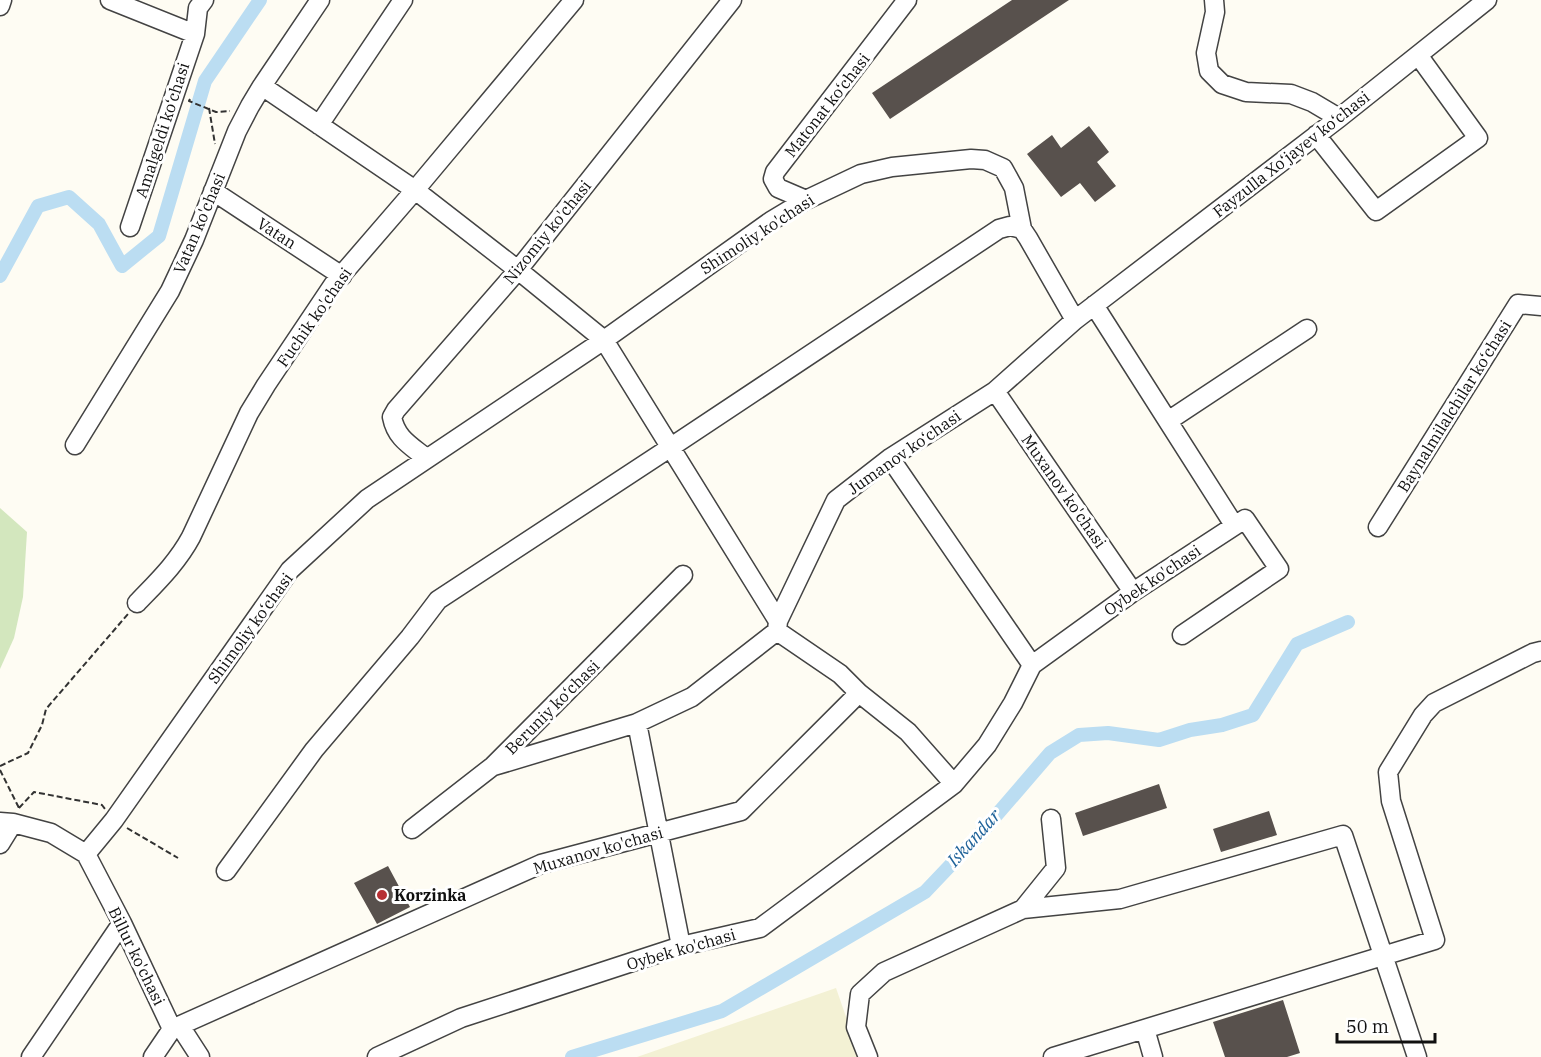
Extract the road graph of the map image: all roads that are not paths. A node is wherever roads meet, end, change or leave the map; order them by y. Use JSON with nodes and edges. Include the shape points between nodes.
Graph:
{"nodes":[{"id":1,"x":2,"y":0,"type":"edge"},
{"id":2,"x":110,"y":0,"type":"edge"},
{"id":3,"x":204,"y":0,"type":"edge"},
{"id":4,"x":320,"y":0,"type":"edge"},
{"id":5,"x":403,"y":0,"type":"edge"},
{"id":6,"x":732,"y":0,"type":"edge"},
{"id":7,"x":908,"y":0,"type":"edge"},
{"id":8,"x":1214,"y":0,"type":"edge"},
{"id":9,"x":1486,"y":0,"type":"edge"},
{"id":10,"x":571,"y":1,"type":"edge"},
{"id":11,"x":0,"y":6,"type":"edge"},
{"id":12,"x":195,"y":34,"type":"junction"},
{"id":13,"x":1418,"y":55,"type":"junction"},
{"id":14,"x":262,"y":86,"type":"junction"},
{"id":15,"x":1339,"y":118,"type":"junction"},
{"id":16,"x":319,"y":125,"type":"junction"},
{"id":17,"x":1316,"y":135,"type":"junction"},
{"id":18,"x":415,"y":190,"type":"junction"},
{"id":19,"x":213,"y":191,"type":"junction"},
{"id":20,"x":806,"y":200,"type":"junction"},
{"id":21,"x":130,"y":227,"type":"dead end"},
{"id":22,"x":1022,"y":229,"type":"junction"},
{"id":23,"x":518,"y":270,"type":"junction"},
{"id":24,"x":342,"y":276,"type":"junction"},
{"id":25,"x":1094,"y":305,"type":"junction"},
{"id":26,"x":1541,"y":306,"type":"edge"},
{"id":27,"x":1075,"y":320,"type":"junction"},
{"id":28,"x":1307,"y":329,"type":"dead end"},
{"id":29,"x":604,"y":340,"type":"junction"},
{"id":30,"x":995,"y":390,"type":"junction"},
{"id":31,"x":1168,"y":421,"type":"junction"},
{"id":32,"x":75,"y":445,"type":"dead end"},
{"id":33,"x":671,"y":447,"type":"junction"},
{"id":34,"x":426,"y":458,"type":"junction"},
{"id":35,"x":890,"y":458,"type":"junction"},
{"id":36,"x":1234,"y":525,"type":"junction"},
{"id":37,"x":1378,"y":527,"type":"dead end"},
{"id":38,"x":683,"y":575,"type":"dead end"},
{"id":39,"x":1134,"y":592,"type":"junction"},
{"id":40,"x":137,"y":603,"type":"road end"},
{"id":41,"x":777,"y":626,"type":"junction"},
{"id":42,"x":1182,"y":634,"type":"dead end"},
{"id":43,"x":1541,"y":651,"type":"edge"},
{"id":44,"x":1032,"y":665,"type":"junction"},
{"id":45,"x":859,"y":693,"type":"junction"},
{"id":46,"x":637,"y":723,"type":"junction"},
{"id":47,"x":493,"y":766,"type":"junction"},
{"id":48,"x":954,"y":784,"type":"junction"},
{"id":49,"x":1051,"y":819,"type":"dead end"},
{"id":50,"x":6,"y":823,"type":"edge"},
{"id":51,"x":412,"y":829,"type":"dead end"},
{"id":52,"x":657,"y":832,"type":"junction"},
{"id":53,"x":0,"y":843,"type":"edge"},
{"id":54,"x":86,"y":854,"type":"junction"},
{"id":55,"x":226,"y":871,"type":"dead end"},
{"id":56,"x":1023,"y":909,"type":"junction"},
{"id":57,"x":122,"y":923,"type":"junction"},
{"id":58,"x":681,"y":946,"type":"junction"},
{"id":59,"x":1384,"y":956,"type":"junction"},
{"id":60,"x":176,"y":1028,"type":"junction"},
{"id":61,"x":1145,"y":1029,"type":"junction"},
{"id":62,"x":31,"y":1057,"type":"edge"},
{"id":63,"x":153,"y":1057,"type":"edge"},
{"id":64,"x":200,"y":1057,"type":"edge"},
{"id":65,"x":377,"y":1057,"type":"edge"},
{"id":66,"x":868,"y":1057,"type":"edge"},
{"id":67,"x":1053,"y":1057,"type":"edge"},
{"id":68,"x":1154,"y":1057,"type":"edge"},
{"id":69,"x":1417,"y":1057,"type":"edge"}],
"edges":[{"from":1,"to":11,"type":"street"},
{"from":2,"to":12,"type":"street"},
{"from":3,"to":12,"type":"street","name":"Amalgeldi ko‘chasi","via":[[198,8]]},
{"from":4,"to":14,"type":"street","name":"Vatan ko'chasi"},
{"from":5,"to":16,"type":"street"},
{"from":6,"to":23,"type":"street","name":"Nizomiy ko'chasi"},
{"from":7,"to":20,"type":"street","name":"Matonat ko‘chasi","via":[[775,172],[773,180],[778,188]]},
{"from":8,"to":15,"type":"street","via":[[1206,53],[1209,71],[1222,84],[1246,92],[1292,94]]},
{"from":9,"to":13,"type":"street","name":"Fayzulla Xo‘jayev ko‘chasi"},
{"from":10,"to":18,"type":"street","name":"Fuchik ko'chasi"},
{"from":12,"to":21,"type":"street","name":"Amalgeldi ko‘chasi"},
{"from":13,"to":15,"type":"street","name":"Fayzulla Xo‘jayev ko‘chasi"},
{"from":13,"to":17,"type":"street","via":[[1478,138],[1377,212]]},
{"from":14,"to":16,"type":"street"},
{"from":14,"to":19,"type":"street","name":"Vatan ko'chasi","via":[[237,131]]},
{"from":15,"to":17,"type":"street","name":"Fayzulla Xo‘jayev ko‘chasi"},
{"from":16,"to":18,"type":"street"},
{"from":17,"to":25,"type":"street","name":"Fayzulla Xo‘jayev ko‘chasi"},
{"from":18,"to":23,"type":"street"},
{"from":18,"to":24,"type":"street","name":"Fuchik ko'chasi"},
{"from":19,"to":24,"type":"street","name":"Vatan"},
{"from":19,"to":32,"type":"street","name":"Vatan ko'chasi","via":[[170,291]]},
{"from":20,"to":22,"type":"street","name":"Shimoliy ko'chasi","via":[[872,171],[985,160],[1003,168],[1014,188]]},
{"from":20,"to":29,"type":"street","name":"Shimoliy ko'chasi"},
{"from":22,"to":27,"type":"street","name":"Shimoliy ko'chasi"},
{"from":22,"to":33,"type":"street","via":[[999,229]]},
{"from":23,"to":29,"type":"street"},
{"from":23,"to":34,"type":"street","name":"Nizomiy ko'chasi","via":[[393,417],[401,439]]},
{"from":24,"to":40,"type":"street","name":"Fuchik ko'chasi","via":[[249,413],[183,551]]},
{"from":25,"to":27,"type":"street","name":"Jumanov ko‘chasi"},
{"from":25,"to":31,"type":"street"},
{"from":26,"to":37,"type":"street","name":"Baynalmilalchilar ko‘chasi","via":[[1518,304]]},
{"from":27,"to":30,"type":"street","name":"Jumanov ko‘chasi"},
{"from":28,"to":31,"type":"street"},
{"from":29,"to":33,"type":"street"},
{"from":29,"to":34,"type":"street","name":"Shimoliy ko‘chasi"},
{"from":30,"to":35,"type":"street","name":"Jumanov ko‘chasi"},
{"from":30,"to":39,"type":"street","name":"Muxanov ko'chasi"},
{"from":31,"to":36,"type":"street"},
{"from":33,"to":41,"type":"street"},
{"from":33,"to":55,"type":"street","via":[[438,600],[314,750]]},
{"from":34,"to":54,"type":"street","name":"Shimoliy ko‘chasi","via":[[367,499],[290,570]]},
{"from":35,"to":41,"type":"street","name":"Jumanov ko‘chasi","via":[[836,500]]},
{"from":35,"to":44,"type":"street"},
{"from":36,"to":39,"type":"street","name":"Oybek ko'chasi"},
{"from":36,"to":42,"type":"street","via":[[1245,519],[1280,569]]},
{"from":38,"to":47,"type":"street","name":"Beruniy ko‘chasi"},
{"from":39,"to":44,"type":"street","name":"Oybek ko'chasi"},
{"from":41,"to":45,"type":"street"},
{"from":41,"to":46,"type":"street","name":"Jumanov ko‘chasi","via":[[692,697]]},
{"from":43,"to":59,"type":"street","via":[[1434,703],[1388,772],[1391,801],[1435,940]]},
{"from":44,"to":48,"type":"street","name":"Oybek ko'chasi","via":[[987,745]]},
{"from":45,"to":48,"type":"street","via":[[908,732]]},
{"from":45,"to":52,"type":"street","name":"Muxanov ko'chasi","via":[[741,811]]},
{"from":46,"to":47,"type":"street","name":"Jumanov ko‘chasi"},
{"from":46,"to":52,"type":"street"},
{"from":47,"to":51,"type":"street","name":"Beruniy ko‘chasi"},
{"from":48,"to":58,"type":"street","name":"Oybek ko'chasi","via":[[760,928]]},
{"from":49,"to":56,"type":"street","via":[[1056,868]]},
{"from":50,"to":53,"type":"street"},
{"from":50,"to":54,"type":"street","via":[[51,833]]},
{"from":52,"to":58,"type":"street"},
{"from":52,"to":60,"type":"street","name":"Muxanov ko'chasi","via":[[541,864]]},
{"from":54,"to":57,"type":"street","name":"Billur ko'chasi"},
{"from":56,"to":59,"type":"street","via":[[1120,899],[1343,835]]},
{"from":56,"to":66,"type":"street","via":[[884,972],[860,994],[856,1027]]},
{"from":57,"to":60,"type":"street","name":"Billur ko'chasi"},
{"from":57,"to":62,"type":"street"},
{"from":58,"to":65,"type":"street","name":"Oybek ko'chasi","via":[[461,1018]]},
{"from":59,"to":61,"type":"street"},
{"from":59,"to":69,"type":"street"},
{"from":60,"to":63,"type":"street"},
{"from":60,"to":64,"type":"street"},
{"from":61,"to":67,"type":"street"},
{"from":61,"to":68,"type":"street"}]}
